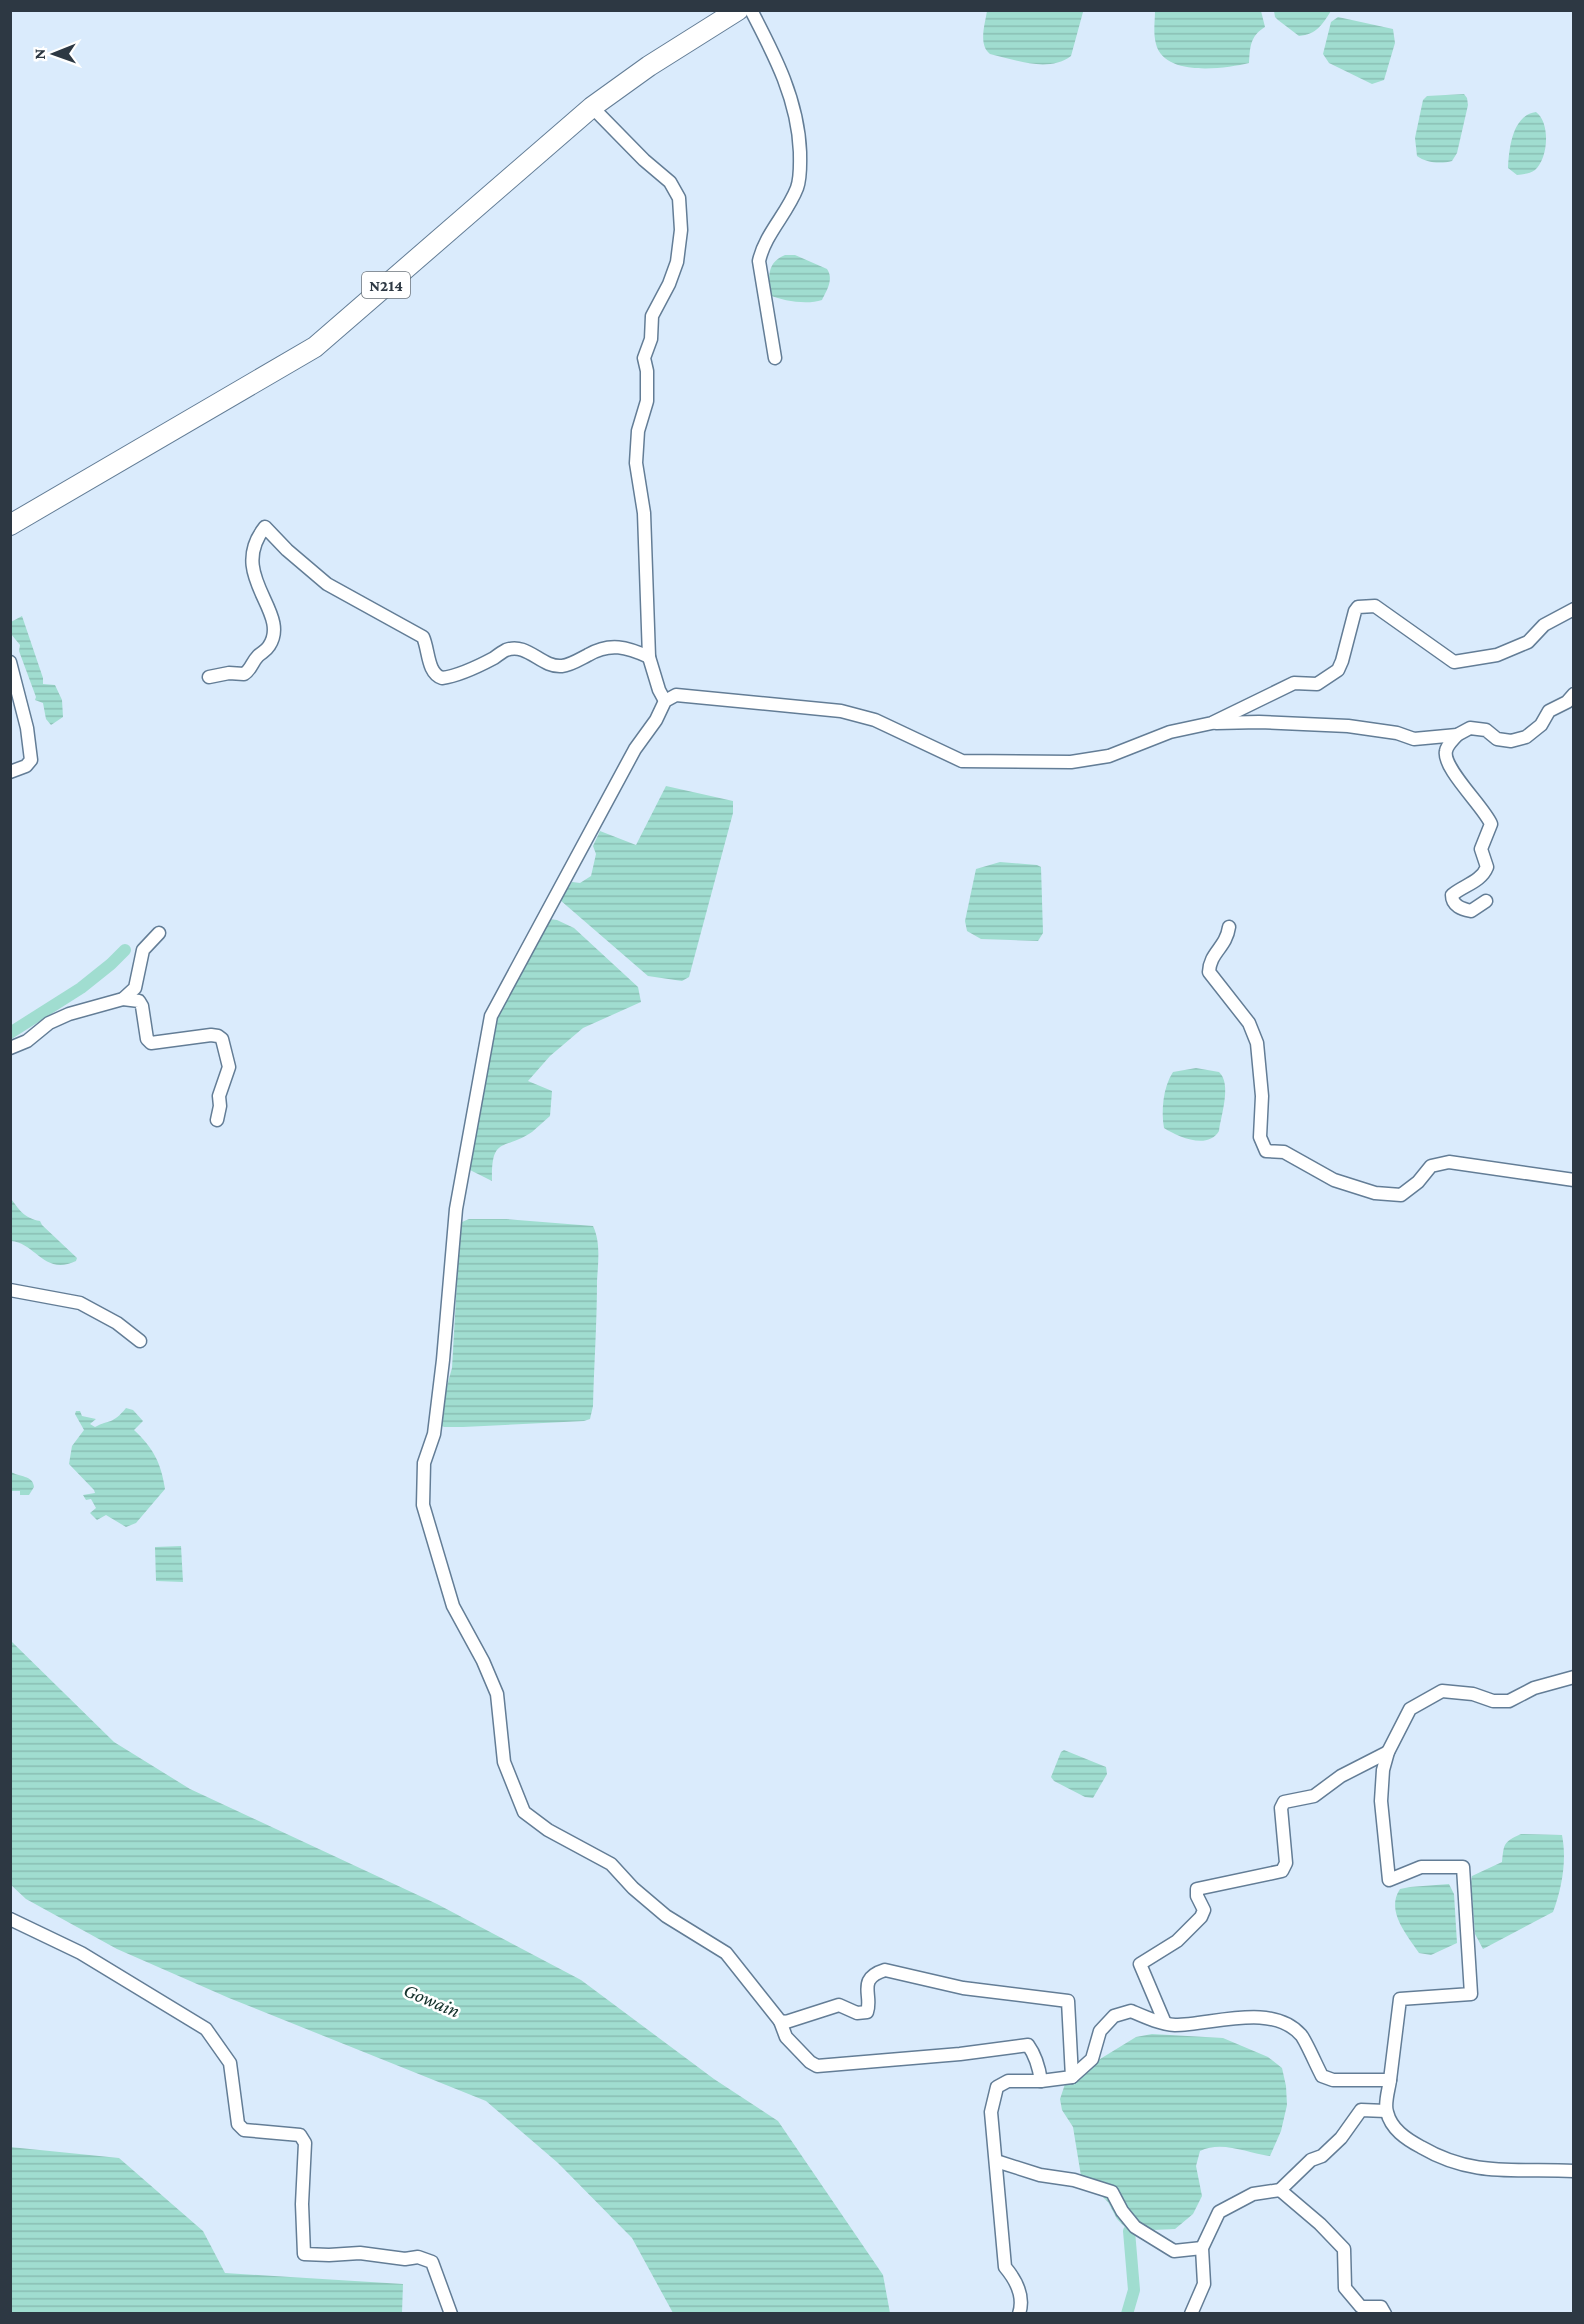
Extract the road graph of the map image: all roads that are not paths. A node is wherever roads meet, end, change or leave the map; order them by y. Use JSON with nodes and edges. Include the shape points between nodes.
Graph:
{"nodes":[{"id":1,"x":738,"y":10,"type":"edge"},
{"id":2,"x":751,"y":10,"type":"edge"},
{"id":3,"x":592,"y":107,"type":"junction"},
{"id":4,"x":775,"y":358,"type":"dead end"},
{"id":5,"x":10,"y":525,"type":"edge"},
{"id":6,"x":1574,"y":609,"type":"edge"},
{"id":7,"x":649,"y":657,"type":"junction"},
{"id":8,"x":10,"y":662,"type":"edge"},
{"id":9,"x":208,"y":677,"type":"dead end"},
{"id":10,"x":1574,"y":694,"type":"edge"},
{"id":11,"x":665,"y":701,"type":"junction"},
{"id":12,"x":1212,"y":723,"type":"junction"},
{"id":13,"x":1457,"y":735,"type":"junction"},
{"id":14,"x":10,"y":772,"type":"edge"},
{"id":15,"x":1486,"y":901,"type":"dead end"},
{"id":16,"x":1229,"y":927,"type":"dead end"},
{"id":17,"x":159,"y":933,"type":"dead end"},
{"id":18,"x":123,"y":999,"type":"junction"},
{"id":19,"x":10,"y":1048,"type":"edge"},
{"id":20,"x":217,"y":1120,"type":"dead end"},
{"id":21,"x":1574,"y":1180,"type":"edge"},
{"id":22,"x":10,"y":1290,"type":"edge"},
{"id":23,"x":140,"y":1341,"type":"dead end"},
{"id":24,"x":1574,"y":1677,"type":"edge"},
{"id":25,"x":1388,"y":1752,"type":"junction"},
{"id":26,"x":10,"y":1918,"type":"edge"},
{"id":27,"x":780,"y":2021,"type":"junction"},
{"id":28,"x":1165,"y":2023,"type":"junction"},
{"id":29,"x":1072,"y":2077,"type":"junction"},
{"id":30,"x":1390,"y":2080,"type":"junction"},
{"id":31,"x":1041,"y":2081,"type":"junction"},
{"id":32,"x":1386,"y":2111,"type":"junction"},
{"id":33,"x":996,"y":2161,"type":"junction"},
{"id":34,"x":1574,"y":2171,"type":"edge"},
{"id":35,"x":1280,"y":2190,"type":"junction"},
{"id":36,"x":1202,"y":2248,"type":"junction"},
{"id":37,"x":451,"y":2313,"type":"edge"},
{"id":38,"x":1019,"y":2313,"type":"edge"},
{"id":39,"x":1191,"y":2313,"type":"edge"},
{"id":40,"x":1385,"y":2313,"type":"edge"}],
"edges":[{"from":1,"to":3,"type":"highway","number":"N214"},
{"from":2,"to":4,"type":"street","via":[[777,59],[799,133],[798,187],[762,248],[759,261]]},
{"from":3,"to":5,"type":"highway","number":"N214","via":[[315,347]]},
{"from":3,"to":7,"type":"street","via":[[670,182],[679,198],[681,230],[676,262],[652,316],[651,339],[644,358],[647,401],[638,431],[636,462],[644,513]]},
{"from":6,"to":12,"type":"street","via":[[1544,625],[1528,642],[1497,655],[1454,662],[1375,606],[1358,607],[1338,670],[1317,684],[1294,683]]},
{"from":7,"to":9,"type":"street","via":[[626,647],[612,646],[563,666],[550,665],[520,649],[507,650],[442,678],[436,676],[423,637],[327,584],[265,527],[254,542],[252,558],[255,578],[272,621],[270,645],[244,674]]},
{"from":7,"to":11,"type":"street"},
{"from":8,"to":14,"type":"street","via":[[31,760]]},
{"from":10,"to":13,"type":"street","via":[[1549,711],[1541,725],[1526,737],[1497,739],[1486,730],[1470,728]]},
{"from":11,"to":12,"type":"street","via":[[676,695],[841,711],[876,720],[962,762],[1086,760],[1109,756],[1170,732]]},
{"from":11,"to":27,"type":"street","via":[[635,749],[491,1016],[456,1209],[443,1360],[434,1434],[424,1463],[423,1505],[453,1606],[497,1694],[504,1762],[524,1812],[548,1830],[611,1864],[666,1916],[726,1953]]},
{"from":12,"to":13,"type":"street","via":[[1348,726],[1414,739]]},
{"from":13,"to":15,"type":"street","via":[[1446,749],[1447,758],[1491,824],[1481,849],[1487,867],[1484,874],[1457,891],[1452,900],[1458,907],[1471,911]]},
{"from":16,"to":21,"type":"street","via":[[1227,940],[1212,957],[1209,972],[1249,1023],[1257,1043],[1262,1096],[1260,1137],[1266,1151],[1284,1152],[1334,1180],[1375,1193],[1401,1195],[1431,1166],[1449,1162]]},
{"from":17,"to":18,"type":"street","via":[[143,950],[135,988]]},
{"from":18,"to":19,"type":"street","via":[[69,1014]]},
{"from":18,"to":20,"type":"street","via":[[139,1001],[151,1042],[211,1035],[222,1040],[229,1067],[219,1096]]},
{"from":22,"to":23,"type":"street","via":[[80,1303]]},
{"from":24,"to":25,"type":"street","via":[[1534,1688],[1509,1701],[1442,1691],[1410,1708]]},
{"from":25,"to":28,"type":"street","via":[[1341,1776],[1314,1796],[1284,1802],[1281,1808],[1286,1863],[1282,1871],[1197,1889],[1204,1910],[1201,1917],[1177,1941],[1140,1964]]},
{"from":25,"to":30,"type":"street","via":[[1381,1801],[1389,1880],[1421,1867],[1463,1867],[1470,1994],[1400,2000]]},
{"from":26,"to":37,"type":"street","via":[[81,1953],[207,2029],[230,2062],[238,2124],[244,2130],[300,2135],[305,2143],[304,2254],[360,2253],[418,2257],[432,2262]]},
{"from":27,"to":29,"type":"street","via":[[839,2005],[857,2013],[867,2012],[869,1980],[885,1970],[963,1988],[1068,2001]]},
{"from":27,"to":31,"type":"street","via":[[786,2037],[817,2066],[1028,2045]]},
{"from":28,"to":29,"type":"street","via":[[1131,2011],[1114,2016],[1100,2031],[1092,2059]]},
{"from":28,"to":30,"type":"street","via":[[1240,2017],[1278,2019],[1301,2035],[1322,2076],[1334,2080]]},
{"from":29,"to":31,"type":"street"},
{"from":30,"to":32,"type":"street"},
{"from":31,"to":33,"type":"street","via":[[1008,2081],[997,2087],[991,2112]]},
{"from":32,"to":34,"type":"street","via":[[1401,2136],[1442,2159],[1508,2172]]},
{"from":32,"to":35,"type":"street","via":[[1362,2110],[1341,2138]]},
{"from":33,"to":36,"type":"street","via":[[1112,2192],[1135,2228],[1174,2251]]},
{"from":33,"to":38,"type":"street","via":[[1005,2267],[1017,2281],[1022,2306]]},
{"from":35,"to":36,"type":"street","via":[[1253,2194],[1220,2212]]},
{"from":35,"to":40,"type":"street","via":[[1344,2249],[1345,2288],[1361,2307],[1381,2307]]},
{"from":36,"to":39,"type":"street","via":[[1204,2284]]}]}
